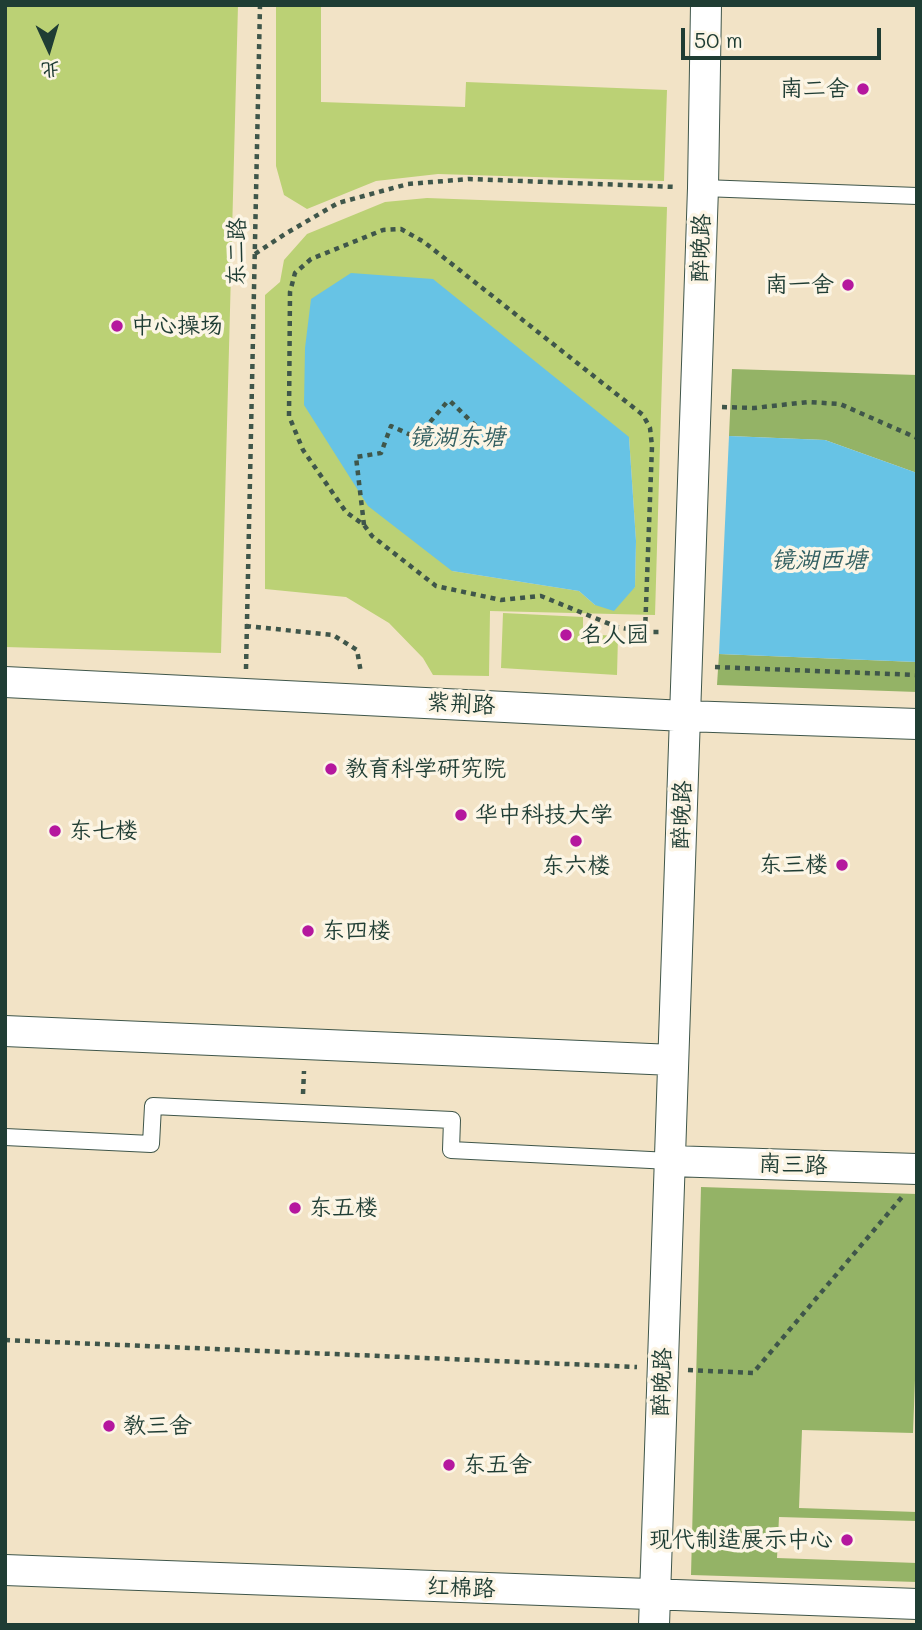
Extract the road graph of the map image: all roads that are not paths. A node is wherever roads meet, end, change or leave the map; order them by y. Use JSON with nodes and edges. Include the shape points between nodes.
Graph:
{"nodes":[{"id":1,"x":706,"y":5,"type":"edge"},
{"id":2,"x":703,"y":188,"type":"junction"},
{"id":3,"x":917,"y":196,"type":"edge"},
{"id":4,"x":5,"y":682,"type":"edge"},
{"id":5,"x":685,"y":716,"type":"junction"},
{"id":6,"x":917,"y":724,"type":"edge"},
{"id":7,"x":5,"y":1031,"type":"edge"},
{"id":8,"x":673,"y":1060,"type":"junction"},
{"id":9,"x":5,"y":1137,"type":"edge"},
{"id":10,"x":670,"y":1161,"type":"junction"},
{"id":11,"x":912,"y":1169,"type":"edge"},
{"id":12,"x":5,"y":1570,"type":"edge"},
{"id":13,"x":655,"y":1595,"type":"junction"},
{"id":14,"x":917,"y":1604,"type":"edge"},
{"id":15,"x":654,"y":1625,"type":"edge"}],
"edges":[{"from":1,"to":2,"type":"street","name":"醉晚路"},
{"from":2,"to":3,"type":"lane"},
{"from":2,"to":5,"type":"street","name":"醉晚路"},
{"from":4,"to":5,"type":"street","name":"紫荆路"},
{"from":5,"to":6,"type":"street","name":"紫荆路"},
{"from":5,"to":8,"type":"street","name":"醉晚路"},
{"from":7,"to":8,"type":"street"},
{"from":8,"to":10,"type":"street","name":"醉晚路"},
{"from":9,"to":10,"type":"lane","via":[[151,1144],[153,1106],[452,1120],[451,1150]]},
{"from":10,"to":11,"type":"street","name":"南三路"},
{"from":10,"to":13,"type":"street","name":"醉晚路"},
{"from":12,"to":13,"type":"street","name":"红棉路"},
{"from":13,"to":14,"type":"street","name":"红棉路"},
{"from":13,"to":15,"type":"street","name":"醉晚路"}]}
